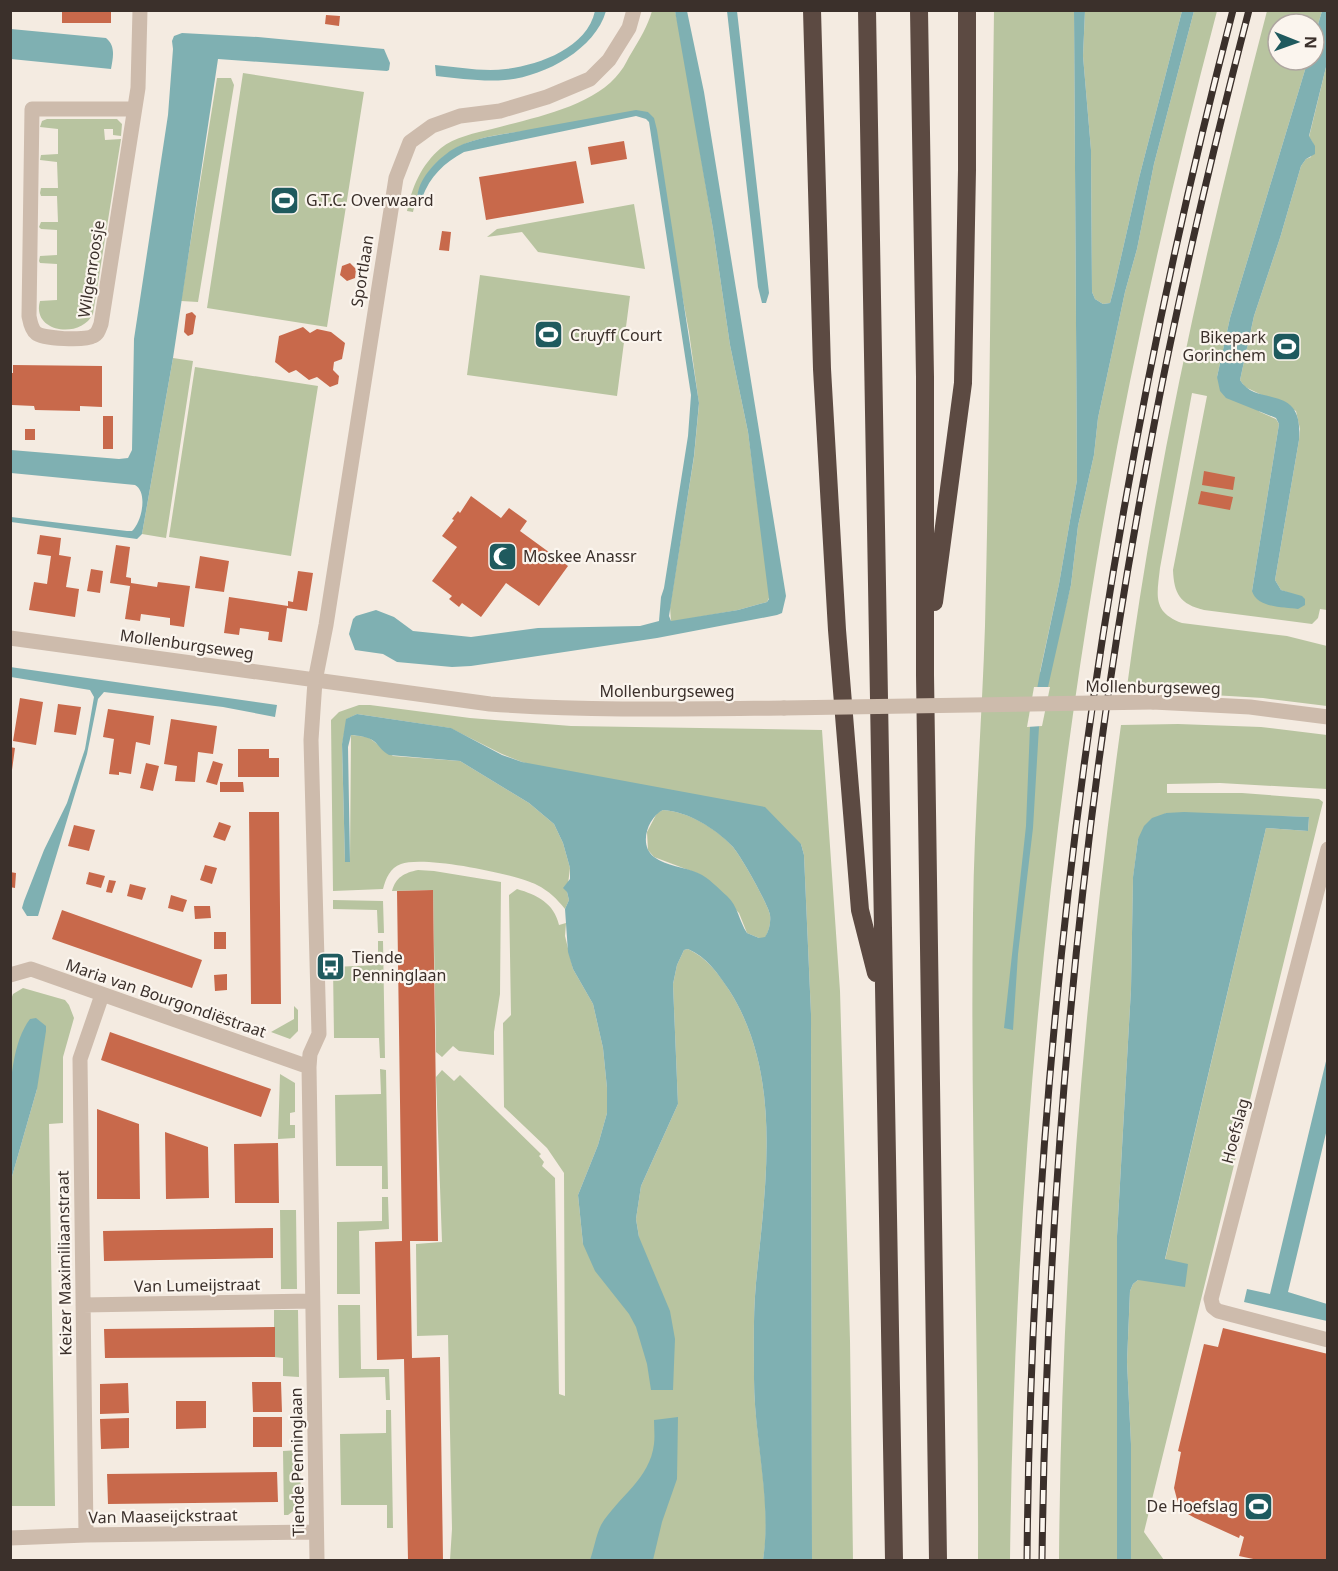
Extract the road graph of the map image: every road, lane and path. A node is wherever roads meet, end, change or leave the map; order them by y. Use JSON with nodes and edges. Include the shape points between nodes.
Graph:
{"nodes":[{"id":1,"x":140,"y":10,"type":"edge"},
{"id":2,"x":634,"y":10,"type":"edge"},
{"id":3,"x":812,"y":10,"type":"edge"},
{"id":4,"x":867,"y":10,"type":"edge"},
{"id":5,"x":919,"y":10,"type":"edge"},
{"id":6,"x":967,"y":10,"type":"edge"},
{"id":7,"x":134,"y":109,"type":"junction"},
{"id":8,"x":10,"y":638,"type":"edge"},
{"id":9,"x":925,"y":675,"type":"junction"},
{"id":10,"x":315,"y":681,"type":"junction"},
{"id":11,"x":1328,"y":717,"type":"edge"},
{"id":12,"x":1328,"y":849,"type":"edge"},
{"id":13,"x":10,"y":975,"type":"edge"},
{"id":14,"x":102,"y":995,"type":"junction"},
{"id":15,"x":884,"y":1001,"type":"junction"},
{"id":16,"x":309,"y":1067,"type":"junction"},
{"id":17,"x":312,"y":1301,"type":"junction"},
{"id":18,"x":83,"y":1305,"type":"junction"},
{"id":19,"x":1328,"y":1340,"type":"edge"},
{"id":20,"x":316,"y":1532,"type":"junction"},
{"id":21,"x":86,"y":1534,"type":"junction"},
{"id":22,"x":10,"y":1538,"type":"edge"},
{"id":23,"x":316,"y":1560,"type":"edge"},
{"id":24,"x":894,"y":1560,"type":"edge"},
{"id":25,"x":938,"y":1560,"type":"edge"}],
"edges":[{"from":1,"to":7,"type":"street","name":"Wilgenroosje","via":[[140,72]]},
{"from":2,"to":10,"type":"street","name":"Sportlaan","via":[[629,28],[609,60],[590,79],[547,97],[450,120],[426,129],[410,142],[396,178],[389,215]]},
{"from":3,"to":15,"type":"highway","via":[[822,369],[837,630],[860,910]]},
{"from":4,"to":15,"type":"highway"},
{"from":5,"to":9,"type":"highway"},
{"from":6,"to":9,"type":"highway","via":[[963,383]]},
{"from":7,"to":7,"type":"street","name":"Wilgenroosje","via":[[99,329],[89,337],[36,334],[28,316],[32,110]]},
{"from":8,"to":10,"type":"street","name":"Mollenburgseweg"},
{"from":9,"to":25,"type":"highway"},
{"from":10,"to":11,"type":"street","name":"Mollenburgseweg","bridge":true,"via":[[490,704],[556,708],[1153,702],[1250,707]]},
{"from":10,"to":16,"type":"street","name":"Tiende Penninglaan","via":[[311,740],[318,1034]]},
{"from":12,"to":19,"type":"street","name":"Hoefslag","via":[[1211,1299],[1218,1311]]},
{"from":13,"to":14,"type":"street","name":"Maria van Bourgondiëstraat","via":[[31,969]]},
{"from":14,"to":16,"type":"street","name":"Maria van Bourgondiëstraat"},
{"from":14,"to":18,"type":"street","name":"Keizer Maximiliaanstraat","via":[[80,1059]]},
{"from":15,"to":24,"type":"highway"},
{"from":16,"to":17,"type":"street","name":"Tiende Penninglaan"},
{"from":17,"to":18,"type":"street","name":"Van Lumeijstraat"},
{"from":17,"to":20,"type":"street","name":"Tiende Penninglaan"},
{"from":18,"to":21,"type":"street","name":"Keizer Maximiliaanstraat"},
{"from":20,"to":21,"type":"street","name":"Van Maaseijckstraat"},
{"from":20,"to":23,"type":"street","name":"Tiende Penninglaan"},
{"from":21,"to":22,"type":"street","name":"Van Maaseijckstraat"}]}
